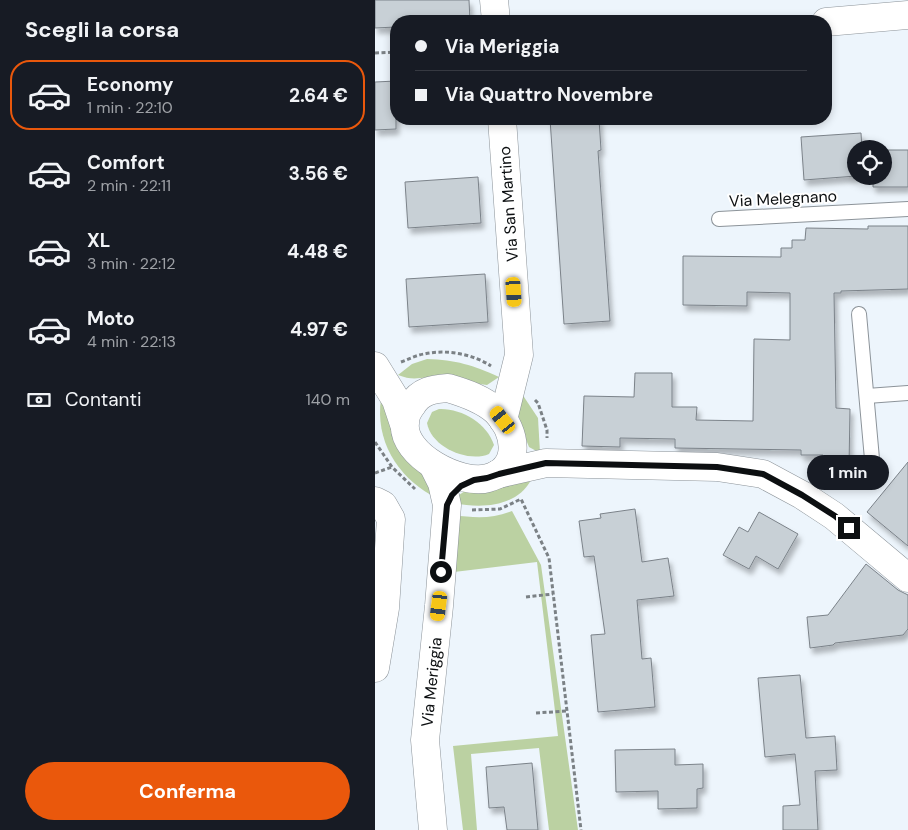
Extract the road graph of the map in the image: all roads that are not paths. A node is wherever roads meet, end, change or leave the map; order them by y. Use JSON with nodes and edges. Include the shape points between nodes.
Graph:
{"nodes":[{"id":1,"x":494,"y":0,"type":"edge"},
{"id":2,"x":495,"y":15,"type":"edge"},
{"id":3,"x":908,"y":15,"type":"edge"},
{"id":4,"x":832,"y":21,"type":"edge"},
{"id":5,"x":502,"y":125,"type":"edge"},
{"id":6,"x":908,"y":209,"type":"edge"},
{"id":7,"x":719,"y":219,"type":"dead end"},
{"id":8,"x":859,"y":314,"type":"dead end"},
{"id":9,"x":378,"y":371,"type":"edge"},
{"id":10,"x":513,"y":379,"type":"junction"},
{"id":11,"x":908,"y":393,"type":"edge"},
{"id":12,"x":422,"y":394,"type":"junction"},
{"id":13,"x":867,"y":396,"type":"junction"},
{"id":14,"x":481,"y":401,"type":"junction"},
{"id":15,"x":503,"y":420,"type":"junction"},
{"id":16,"x":404,"y":424,"type":"junction"},
{"id":17,"x":514,"y":447,"type":"junction"},
{"id":18,"x":872,"y":459,"type":"dead end"},
{"id":19,"x":546,"y":463,"type":"junction"},
{"id":20,"x":433,"y":466,"type":"junction"},
{"id":21,"x":486,"y":477,"type":"junction"},
{"id":22,"x":375,"y":501,"type":"edge"},
{"id":23,"x":447,"y":505,"type":"junction"},
{"id":24,"x":908,"y":578,"type":"edge"},
{"id":25,"x":375,"y":668,"type":"edge"},
{"id":26,"x":433,"y":830,"type":"edge"}],
"edges":[{"from":1,"to":2,"type":"street"},
{"from":3,"to":4,"type":"street"},
{"from":5,"to":10,"type":"street","name":"Via San Martino","via":[[519,355]]},
{"from":6,"to":7,"type":"lane","name":"Via Melegnano"},
{"from":8,"to":13,"type":"lane"},
{"from":9,"to":12,"type":"street"},
{"from":9,"to":16,"type":"street","via":[[396,400]]},
{"from":10,"to":14,"type":"street"},
{"from":10,"to":15,"type":"street","name":"Via San Martino"},
{"from":11,"to":13,"type":"lane"},
{"from":12,"to":14,"type":"street","via":[[448,388]]},
{"from":12,"to":16,"type":"street","via":[[414,401]]},
{"from":13,"to":18,"type":"lane"},
{"from":14,"to":15,"type":"street"},
{"from":15,"to":17,"type":"street"},
{"from":16,"to":20,"type":"street","via":[[415,449]]},
{"from":17,"to":19,"type":"street"},
{"from":17,"to":21,"type":"street","via":[[508,466]]},
{"from":19,"to":21,"type":"street"},
{"from":19,"to":24,"type":"street","via":[[717,467],[763,474],[835,516]]},
{"from":20,"to":21,"type":"street","via":[[461,477]]},
{"from":20,"to":23,"type":"street","name":"Via Meriggia","via":[[442,483]]},
{"from":21,"to":23,"type":"street","via":[[461,486]]},
{"from":22,"to":25,"type":"street","via":[[383,505],[391,519],[385,608]]},
{"from":23,"to":26,"type":"street","name":"Via Meriggia","via":[[425,740]]}]}
